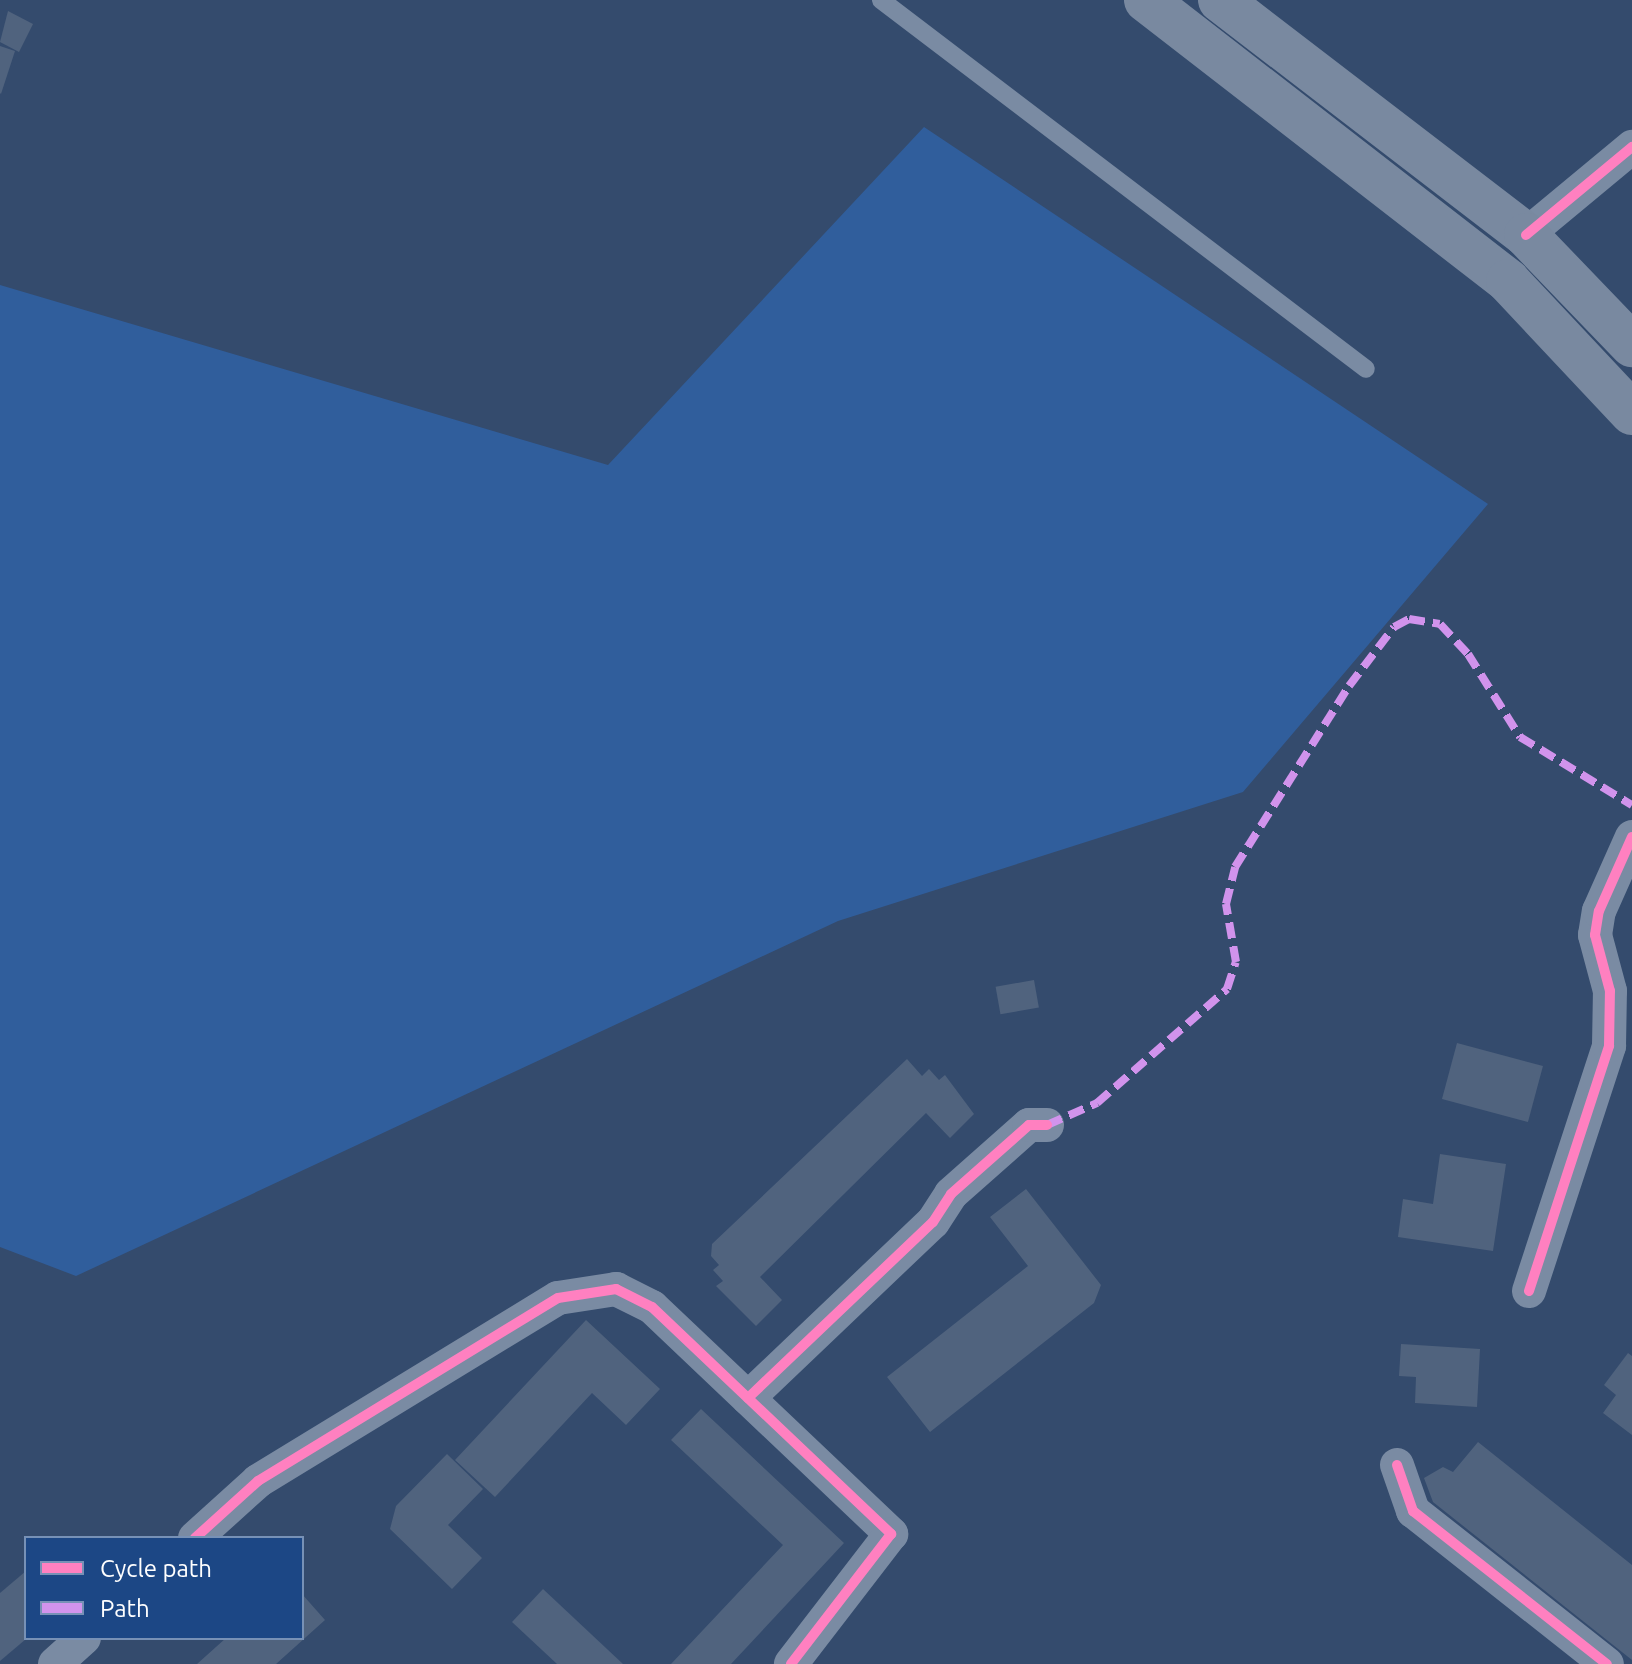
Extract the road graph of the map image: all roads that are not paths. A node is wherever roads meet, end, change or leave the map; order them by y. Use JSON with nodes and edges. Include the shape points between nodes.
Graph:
{"nodes":[{"id":1,"x":881,"y":0,"type":"edge"},
{"id":2,"x":1146,"y":0,"type":"edge"},
{"id":3,"x":1220,"y":0,"type":"edge"},
{"id":4,"x":1632,"y":147,"type":"edge"},
{"id":5,"x":1526,"y":235,"type":"junction"},
{"id":6,"x":1632,"y":345,"type":"edge"},
{"id":7,"x":1366,"y":369,"type":"dead end"},
{"id":8,"x":1632,"y":413,"type":"edge"},
{"id":9,"x":1632,"y":837,"type":"edge"},
{"id":10,"x":1047,"y":1125,"type":"dead end"},
{"id":11,"x":1529,"y":1291,"type":"dead end"},
{"id":12,"x":748,"y":1398,"type":"junction"},
{"id":13,"x":1397,"y":1465,"type":"dead end"},
{"id":14,"x":197,"y":1536,"type":"edge"},
{"id":15,"x":82,"y":1640,"type":"edge"},
{"id":16,"x":55,"y":1664,"type":"edge"},
{"id":17,"x":791,"y":1664,"type":"edge"},
{"id":18,"x":1607,"y":1664,"type":"edge"}],
"edges":[{"from":1,"to":7,"type":"lane"},
{"from":2,"to":8,"type":"main road","via":[[1508,281]]},
{"from":3,"to":5,"type":"main road"},
{"from":4,"to":5,"type":"street"},
{"from":5,"to":6,"type":"main road"},
{"from":9,"to":11,"type":"street","via":[[1599,911],[1595,935],[1611,1000],[1609,1046]]},
{"from":10,"to":12,"type":"street","via":[[1029,1125],[951,1194],[933,1222]]},
{"from":12,"to":14,"type":"street","via":[[652,1307],[616,1289],[558,1298],[258,1481]]},
{"from":12,"to":17,"type":"street","via":[[891,1534]]},
{"from":13,"to":18,"type":"street","via":[[1413,1511]]},
{"from":15,"to":16,"type":"street"}]}
